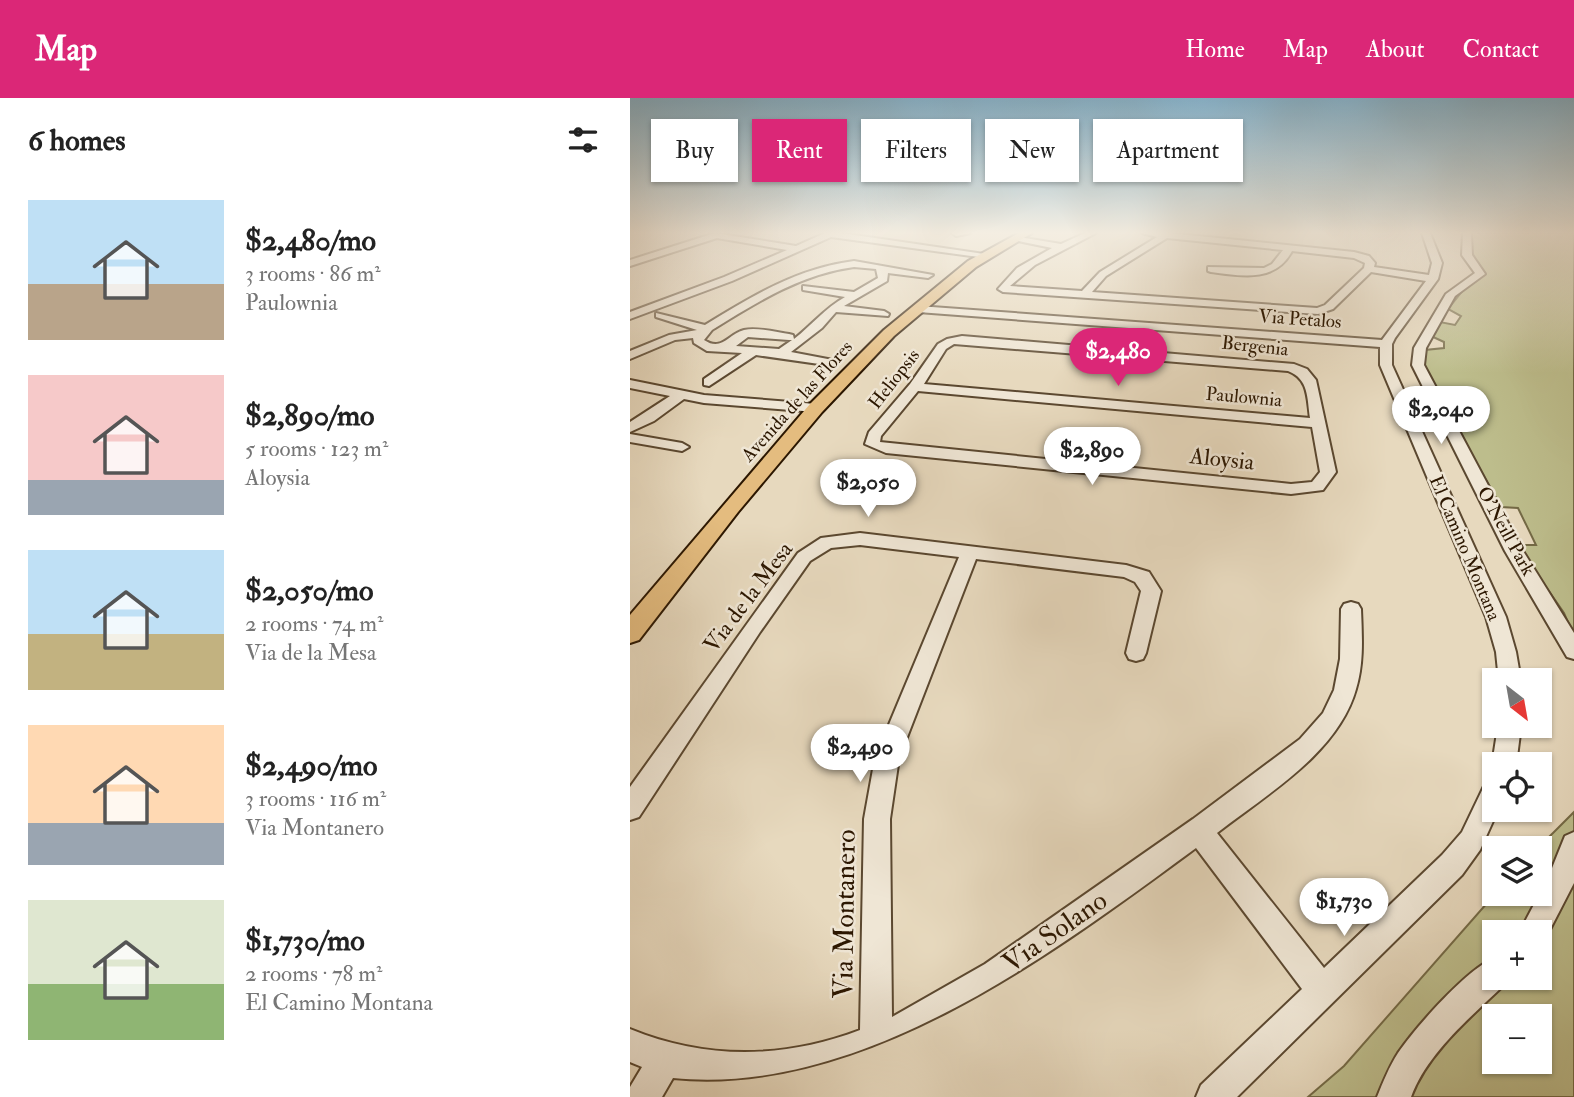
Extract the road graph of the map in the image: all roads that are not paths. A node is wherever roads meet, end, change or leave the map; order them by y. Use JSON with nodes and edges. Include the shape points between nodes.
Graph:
{"nodes":[{"id":1,"x":1433,"y":279,"type":"edge"},
{"id":2,"x":727,"y":280,"type":"edge"},
{"id":3,"x":730,"y":280,"type":"edge"},
{"id":4,"x":798,"y":280,"type":"edge"},
{"id":5,"x":882,"y":280,"type":"edge"},
{"id":6,"x":952,"y":280,"type":"edge"},
{"id":7,"x":1011,"y":280,"type":"edge"},
{"id":8,"x":1098,"y":280,"type":"edge"},
{"id":9,"x":1353,"y":280,"type":"edge"},
{"id":10,"x":1472,"y":280,"type":"edge"},
{"id":11,"x":741,"y":284,"type":"dead end"},
{"id":12,"x":807,"y":288,"type":"dead end"},
{"id":13,"x":754,"y":289,"type":"dead end"},
{"id":14,"x":1003,"y":289,"type":"joint"},
{"id":15,"x":767,"y":294,"type":"junction"},
{"id":16,"x":855,"y":295,"type":"junction"},
{"id":17,"x":1084,"y":295,"type":"junction"},
{"id":18,"x":630,"y":304,"type":"edge"},
{"id":19,"x":833,"y":308,"type":"junction"},
{"id":20,"x":918,"y":309,"type":"junction"},
{"id":21,"x":646,"y":310,"type":"junction"},
{"id":22,"x":884,"y":314,"type":"dead end"},
{"id":23,"x":660,"y":315,"type":"dead end"},
{"id":24,"x":630,"y":316,"type":"edge"},
{"id":25,"x":1025,"y":317,"type":"junction"},
{"id":26,"x":704,"y":331,"type":"junction"},
{"id":27,"x":1244,"y":332,"type":"junction"},
{"id":28,"x":789,"y":337,"type":"dead end"},
{"id":29,"x":951,"y":341,"type":"joint"},
{"id":30,"x":1008,"y":344,"type":"junction"},
{"id":31,"x":1386,"y":344,"type":"junction"},
{"id":32,"x":723,"y":349,"type":"junction"},
{"id":33,"x":751,"y":353,"type":"junction"},
{"id":34,"x":782,"y":353,"type":"junction"},
{"id":35,"x":630,"y":355,"type":"edge"},
{"id":36,"x":829,"y":363,"type":"dead end"},
{"id":37,"x":1245,"y":363,"type":"junction"},
{"id":38,"x":709,"y":382,"type":"dead end"},
{"id":39,"x":630,"y":384,"type":"edge"},
{"id":40,"x":915,"y":387,"type":"junction"},
{"id":41,"x":679,"y":396,"type":"junction"},
{"id":42,"x":816,"y":408,"type":"junction"},
{"id":43,"x":1318,"y":423,"type":"junction"},
{"id":44,"x":630,"y":428,"type":"edge"},
{"id":45,"x":630,"y":438,"type":"edge"},
{"id":46,"x":872,"y":443,"type":"joint"},
{"id":47,"x":682,"y":447,"type":"dead end"},
{"id":48,"x":970,"y":551,"type":"junction"},
{"id":49,"x":1351,"y":609,"type":"dead end"},
{"id":50,"x":631,"y":629,"type":"edge"},
{"id":51,"x":1574,"y":651,"type":"edge"},
{"id":52,"x":1136,"y":653,"type":"dead end"},
{"id":53,"x":1508,"y":668,"type":"edge"},
{"id":54,"x":630,"y":808,"type":"edge"},
{"id":55,"x":1482,"y":818,"type":"edge"},
{"id":56,"x":1199,"y":831,"type":"junction"},
{"id":57,"x":1574,"y":845,"type":"edge"},
{"id":58,"x":1540,"y":920,"type":"edge"},
{"id":59,"x":1482,"y":986,"type":"edge"},
{"id":60,"x":1324,"y":992,"type":"junction"},
{"id":61,"x":876,"y":1041,"type":"junction"},
{"id":62,"x":630,"y":1045,"type":"edge"},
{"id":63,"x":665,"y":1059,"type":"junction"},
{"id":64,"x":643,"y":1097,"type":"edge"},
{"id":65,"x":1213,"y":1097,"type":"edge"},
{"id":66,"x":1394,"y":1097,"type":"edge"}],
"edges":[{"from":1,"to":31,"type":"street"},
{"from":2,"to":21,"type":"street"},
{"from":3,"to":11,"type":"street"},
{"from":4,"to":15,"type":"street"},
{"from":5,"to":16,"type":"street"},
{"from":6,"to":20,"type":"main road","name":"Avenida de las Flores"},
{"from":7,"to":14,"type":"street"},
{"from":8,"to":17,"type":"street"},
{"from":9,"to":17,"type":"street","via":[[1329,307],[1318,311]]},
{"from":10,"to":51,"type":"street","name":"O'Neill Park","via":[[1451,294],[1420,348],[1418,365],[1508,539]]},
{"from":12,"to":16,"type":"street"},
{"from":13,"to":15,"type":"street"},
{"from":14,"to":17,"type":"street"},
{"from":15,"to":26,"type":"street"},
{"from":16,"to":19,"type":"street"},
{"from":18,"to":21,"type":"street"},
{"from":19,"to":22,"type":"street"},
{"from":19,"to":34,"type":"street","via":[[818,326]]},
{"from":20,"to":25,"type":"street","name":"Via Petalos"},
{"from":20,"to":42,"type":"main road","name":"Avenida de las Flores"},
{"from":21,"to":24,"type":"street"},
{"from":23,"to":26,"type":"street"},
{"from":25,"to":27,"type":"street","name":"Via Petalos"},
{"from":25,"to":30,"type":"street"},
{"from":26,"to":32,"type":"street","via":[[698,341]]},
{"from":26,"to":35,"type":"street","via":[[673,337]]},
{"from":27,"to":31,"type":"street","name":"Via Petalos"},
{"from":27,"to":37,"type":"street"},
{"from":28,"to":32,"type":"street","via":[[746,333]]},
{"from":29,"to":30,"type":"street","name":"Bergenia"},
{"from":29,"to":40,"type":"street","name":"Heliopsis"},
{"from":30,"to":37,"type":"street","name":"Bergenia"},
{"from":31,"to":53,"type":"street","name":"El Camino Montana","via":[[1389,374],[1496,617]]},
{"from":32,"to":33,"type":"street"},
{"from":33,"to":34,"type":"street"},
{"from":33,"to":38,"type":"street"},
{"from":34,"to":36,"type":"street"},
{"from":37,"to":43,"type":"street","name":"Bergenia","via":[[1303,372],[1310,380]]},
{"from":39,"to":41,"type":"street"},
{"from":40,"to":43,"type":"street","name":"Paulownia"},
{"from":40,"to":46,"type":"street","name":"Heliopsis"},
{"from":41,"to":42,"type":"street"},
{"from":41,"to":44,"type":"street"},
{"from":42,"to":50,"type":"main road","name":"Avenida de las Flores"},
{"from":43,"to":46,"type":"street","name":"Aloysia","via":[[1328,472],[1318,487],[1291,489],[886,449]]},
{"from":45,"to":47,"type":"street"},
{"from":48,"to":52,"type":"street","name":"Via de la Mesa","via":[[1126,571],[1142,577],[1151,591]]},
{"from":48,"to":54,"type":"street","name":"Via de la Mesa","via":[[860,539],[827,542],[804,557]]},
{"from":48,"to":61,"type":"street","name":"Via Montanero","via":[[887,758],[877,819]]},
{"from":49,"to":56,"type":"street","name":"Via Solano","via":[[1353,658],[1347,685],[1321,735]]},
{"from":55,"to":60,"type":"street","via":[[1452,865]]},
{"from":56,"to":60,"type":"street"},
{"from":56,"to":61,"type":"street","name":"Via Solano","via":[[976,987],[919,1022]]},
{"from":57,"to":58,"type":"street"},
{"from":59,"to":66,"type":"street","via":[[1418,1054],[1398,1081]]},
{"from":60,"to":65,"type":"street"},
{"from":61,"to":63,"type":"street","name":"Via Solano","via":[[832,1058],[754,1071]]},
{"from":62,"to":63,"type":"street","name":"Via Solano"},
{"from":63,"to":64,"type":"street"}]}
